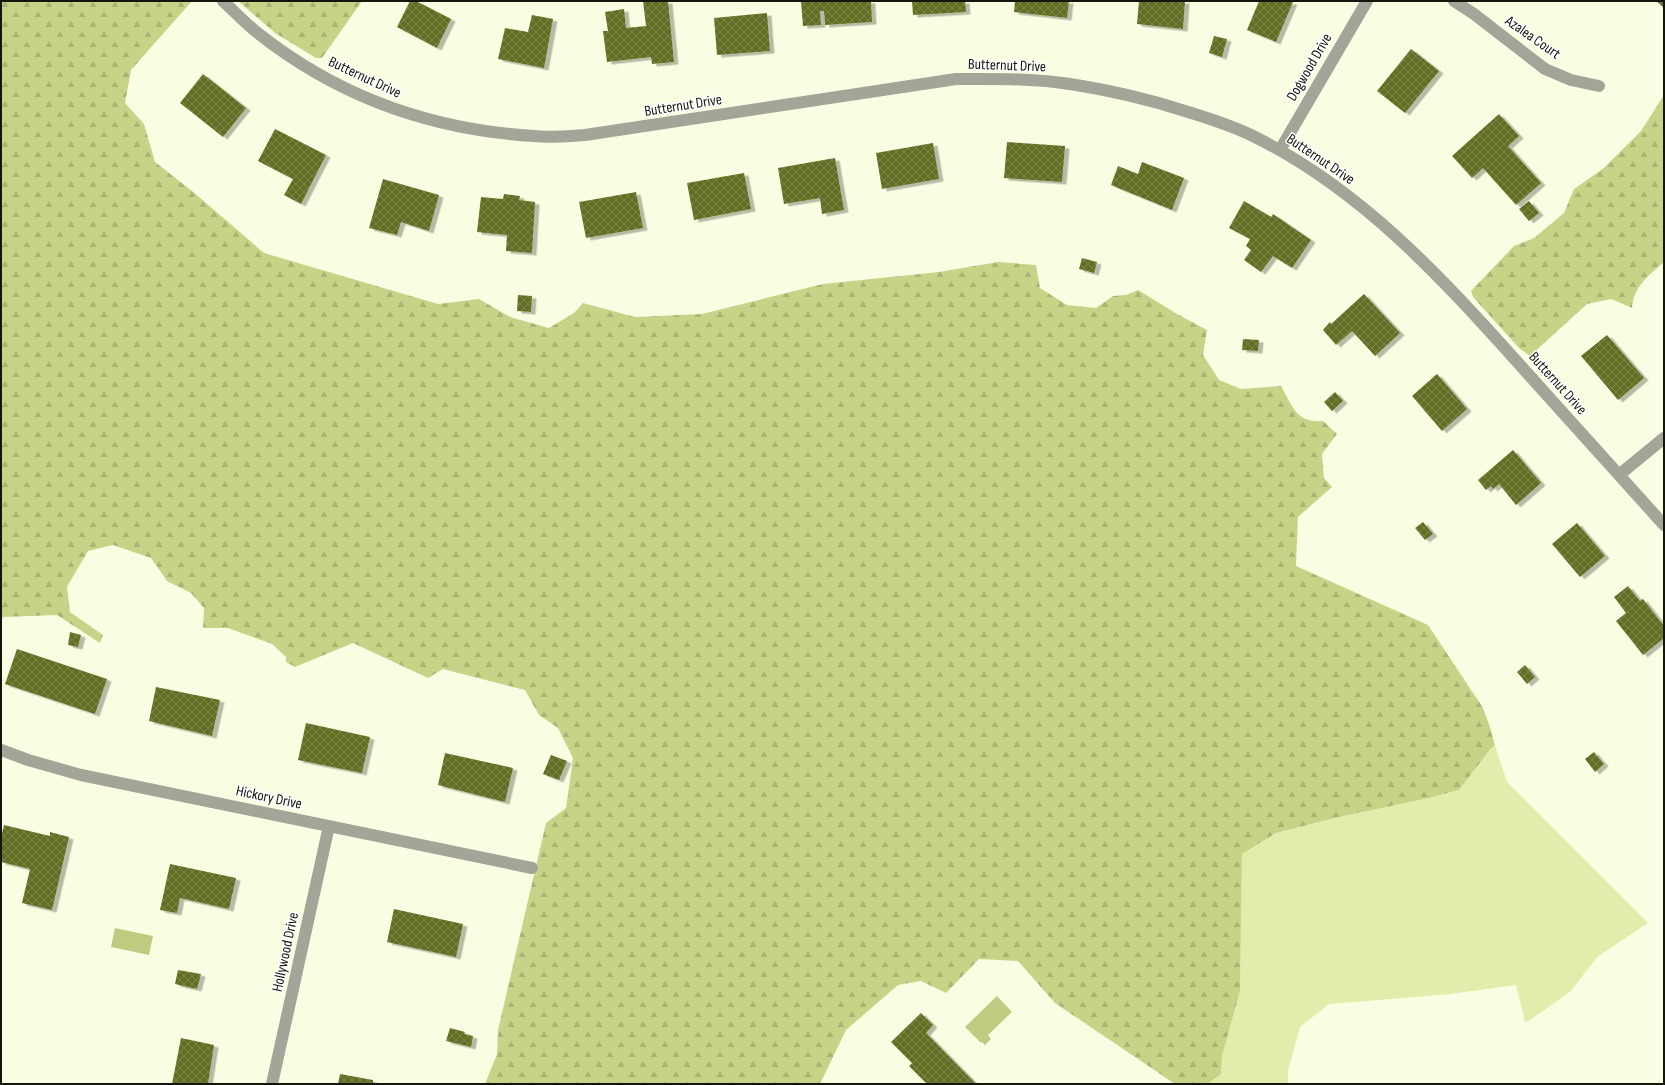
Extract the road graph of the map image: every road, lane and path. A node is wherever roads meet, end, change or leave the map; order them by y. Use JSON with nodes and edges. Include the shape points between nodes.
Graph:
{"nodes":[{"id":1,"x":223,"y":1,"type":"edge"},
{"id":2,"x":1366,"y":1,"type":"edge"},
{"id":3,"x":1454,"y":1,"type":"edge"},
{"id":4,"x":1599,"y":86,"type":"dead end"},
{"id":5,"x":1280,"y":150,"type":"junction"},
{"id":6,"x":1664,"y":438,"type":"edge"},
{"id":7,"x":1619,"y":475,"type":"junction"},
{"id":8,"x":1664,"y":525,"type":"edge"},
{"id":9,"x":1,"y":750,"type":"edge"},
{"id":10,"x":329,"y":826,"type":"junction"},
{"id":11,"x":532,"y":868,"type":"dead end"},
{"id":12,"x":272,"y":1084,"type":"edge"}],
"edges":[{"from":1,"to":5,"type":"street","name":"Butternut Drive","via":[[270,42],[299,63],[342,88],[388,108],[486,132],[535,137],[585,135],[956,79],[1012,79],[1069,84],[1126,95],[1218,121]]},
{"from":2,"to":5,"type":"street","name":"Dogwood Drive"},
{"from":3,"to":4,"type":"street","name":"Azalea Court","via":[[1545,68],[1571,80]]},
{"from":5,"to":7,"type":"street","name":"Butternut Drive","via":[[1356,202],[1424,262],[1455,292]]},
{"from":6,"to":7,"type":"street"},
{"from":7,"to":8,"type":"street","name":"Butternut Drive"},
{"from":9,"to":10,"type":"street","name":"Hickory Drive","via":[[81,775]]},
{"from":10,"to":11,"type":"street","name":"Hickory Drive"},
{"from":10,"to":12,"type":"street","name":"Hollywood Drive"}]}
